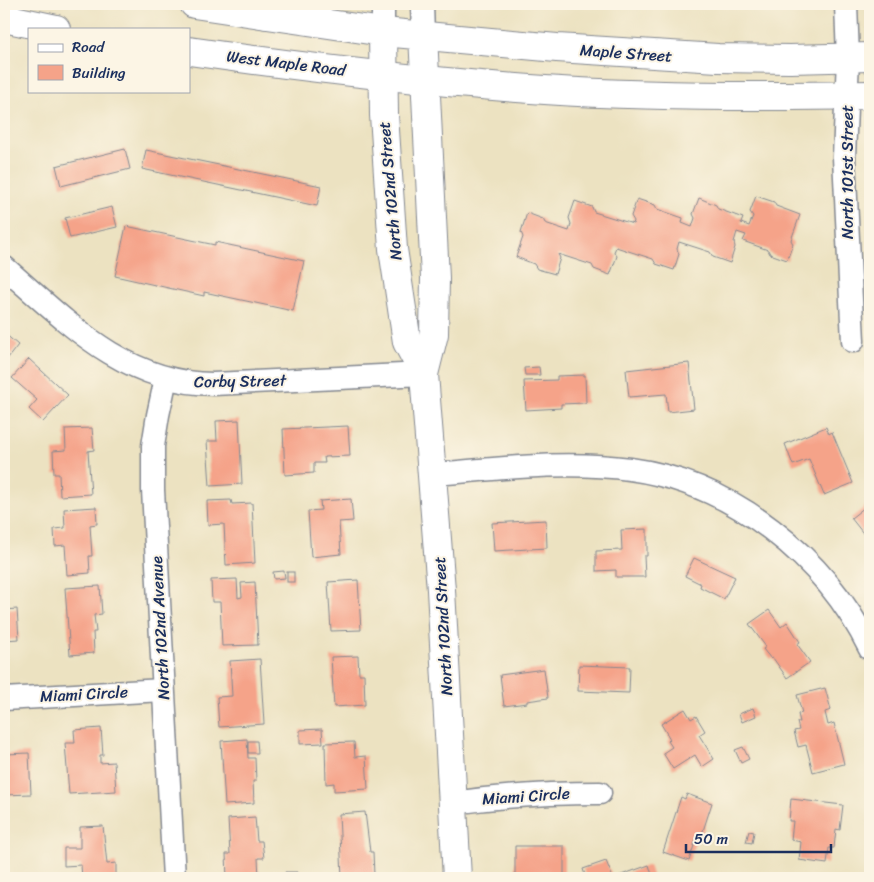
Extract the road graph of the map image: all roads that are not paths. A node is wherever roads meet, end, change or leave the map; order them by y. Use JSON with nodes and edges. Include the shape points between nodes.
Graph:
{"nodes":[{"id":1,"x":194,"y":4,"type":"edge"},
{"id":2,"x":224,"y":4,"type":"edge"},
{"id":3,"x":383,"y":4,"type":"edge"},
{"id":4,"x":422,"y":4,"type":"edge"},
{"id":5,"x":846,"y":4,"type":"edge"},
{"id":6,"x":267,"y":15,"type":"junction"},
{"id":7,"x":4,"y":18,"type":"edge"},
{"id":8,"x":51,"y":28,"type":"edge"},
{"id":9,"x":383,"y":32,"type":"junction"},
{"id":10,"x":423,"y":35,"type":"junction"},
{"id":11,"x":190,"y":51,"type":"edge"},
{"id":12,"x":859,"y":58,"type":"edge"},
{"id":13,"x":382,"y":76,"type":"junction"},
{"id":14,"x":425,"y":79,"type":"junction"},
{"id":15,"x":858,"y":95,"type":"edge"},
{"id":16,"x":4,"y":267,"type":"edge"},
{"id":17,"x":853,"y":341,"type":"dead end"},
{"id":18,"x":424,"y":374,"type":"junction"},
{"id":19,"x":166,"y":378,"type":"junction"},
{"id":20,"x":432,"y":474,"type":"junction"},
{"id":21,"x":870,"y":649,"type":"edge"},
{"id":22,"x":164,"y":690,"type":"junction"},
{"id":23,"x":4,"y":699,"type":"edge"},
{"id":24,"x":600,"y":793,"type":"dead end"},
{"id":25,"x":453,"y":803,"type":"junction"},
{"id":26,"x":174,"y":878,"type":"edge"},
{"id":27,"x":457,"y":878,"type":"edge"}],
"edges":[{"from":1,"to":6,"type":"main road"},
{"from":2,"to":6,"type":"main road"},
{"from":3,"to":9,"type":"street","name":"North 102nd Street"},
{"from":4,"to":10,"type":"street","name":"North 102nd Street"},
{"from":5,"to":12,"type":"street","name":"North 101st Street"},
{"from":6,"to":9,"type":"main road"},
{"from":7,"to":8,"type":"main road"},
{"from":9,"to":10,"type":"main road","name":"Maple Street"},
{"from":9,"to":13,"type":"main road","name":"North 102nd Street"},
{"from":10,"to":12,"type":"main road","name":"Maple Street","via":[[679,56]]},
{"from":10,"to":14,"type":"main road","name":"North 102nd Street"},
{"from":11,"to":13,"type":"main road","name":"West Maple Road"},
{"from":12,"to":15,"type":"street","name":"North 101st Street"},
{"from":13,"to":14,"type":"main road"},
{"from":13,"to":18,"type":"main road","name":"North 102nd Street","via":[[389,205],[402,312],[407,342]]},
{"from":14,"to":15,"type":"main road","via":[[601,93]]},
{"from":14,"to":18,"type":"main road","name":"North 102nd Street","via":[[435,294],[434,334]]},
{"from":15,"to":17,"type":"street","name":"North 101st Street","via":[[844,157]]},
{"from":16,"to":19,"type":"street","name":"Corby Street","via":[[99,346],[134,367]]},
{"from":18,"to":19,"type":"street","name":"Corby Street","via":[[213,384]]},
{"from":18,"to":20,"type":"main road","name":"North 102nd Street"},
{"from":19,"to":22,"type":"street","name":"North 102nd Avenue","via":[[153,460]]},
{"from":20,"to":21,"type":"street","via":[[588,466],[641,471],[695,486],[768,527],[810,562],[835,592]]},
{"from":20,"to":25,"type":"main road","name":"North 102nd Street"},
{"from":22,"to":23,"type":"street","name":"Miami Circle"},
{"from":22,"to":26,"type":"street","name":"North 102nd Avenue"},
{"from":24,"to":25,"type":"street","name":"Miami Circle","via":[[496,797]]},
{"from":25,"to":27,"type":"main road","name":"North 102nd Street"}]}
